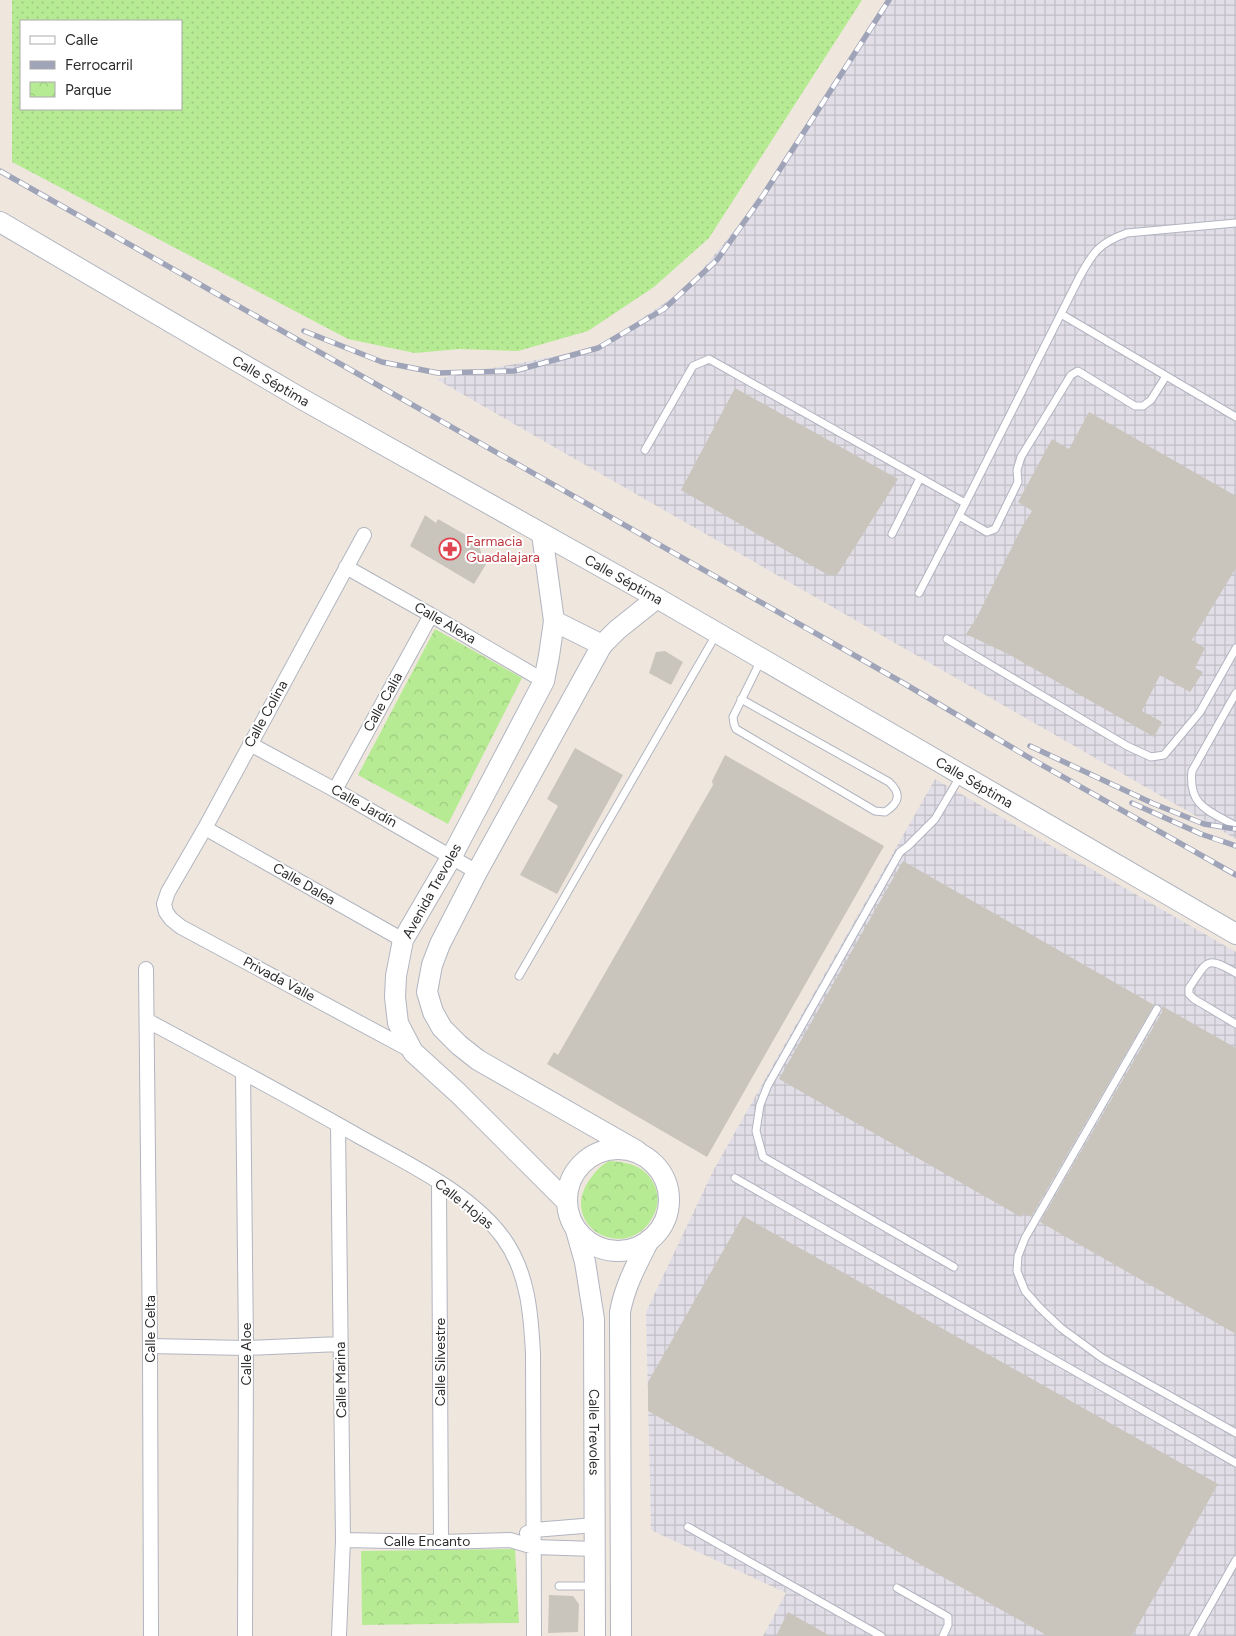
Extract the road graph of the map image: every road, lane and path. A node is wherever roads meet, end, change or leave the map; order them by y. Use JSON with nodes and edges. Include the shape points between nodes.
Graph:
{"nodes":[{"id":1,"x":1236,"y":223,"type":"edge"},
{"id":2,"x":5,"y":225,"type":"edge"},
{"id":3,"x":1061,"y":314,"type":"junction"},
{"id":4,"x":1166,"y":376,"type":"junction"},
{"id":5,"x":1236,"y":417,"type":"edge"},
{"id":6,"x":645,"y":450,"type":"dead end"},
{"id":7,"x":920,"y":478,"type":"junction"},
{"id":8,"x":965,"y":503,"type":"junction"},
{"id":9,"x":959,"y":516,"type":"junction"},
{"id":10,"x":542,"y":534,"type":"junction"},
{"id":11,"x":892,"y":534,"type":"dead end"},
{"id":12,"x":364,"y":535,"type":"dead end"},
{"id":13,"x":346,"y":567,"type":"junction"},
{"id":14,"x":919,"y":593,"type":"dead end"},
{"id":15,"x":657,"y":598,"type":"junction"},
{"id":16,"x":432,"y":615,"type":"junction"},
{"id":17,"x":554,"y":621,"type":"junction"},
{"id":18,"x":717,"y":633,"type":"junction"},
{"id":19,"x":947,"y":638,"type":"dead end"},
{"id":20,"x":602,"y":645,"type":"junction"},
{"id":21,"x":1236,"y":648,"type":"edge"},
{"id":22,"x":762,"y":659,"type":"junction"},
{"id":23,"x":544,"y":681,"type":"junction"},
{"id":24,"x":1236,"y":694,"type":"edge"},
{"id":25,"x":742,"y":699,"type":"junction"},
{"id":26,"x":250,"y":744,"type":"junction"},
{"id":27,"x":961,"y":775,"type":"junction"},
{"id":28,"x":335,"y":790,"type":"junction"},
{"id":29,"x":1236,"y":826,"type":"edge"},
{"id":30,"x":205,"y":828,"type":"junction"},
{"id":31,"x":452,"y":856,"type":"junction"},
{"id":32,"x":477,"y":872,"type":"junction"},
{"id":33,"x":168,"y":892,"type":"joint"},
{"id":34,"x":1236,"y":934,"type":"edge"},
{"id":35,"x":403,"y":940,"type":"junction"},
{"id":36,"x":146,"y":969,"type":"dead end"},
{"id":37,"x":1236,"y":973,"type":"edge"},
{"id":38,"x":519,"y":976,"type":"dead end"},
{"id":39,"x":1157,"y":1009,"type":"dead end"},
{"id":40,"x":148,"y":1021,"type":"junction"},
{"id":41,"x":1236,"y":1024,"type":"edge"},
{"id":42,"x":413,"y":1052,"type":"junction"},
{"id":43,"x":243,"y":1072,"type":"junction"},
{"id":44,"x":338,"y":1125,"type":"junction"},
{"id":45,"x":636,"y":1151,"type":"junction"},
{"id":46,"x":735,"y":1178,"type":"dead end"},
{"id":47,"x":439,"y":1182,"type":"junction"},
{"id":48,"x":566,"y":1201,"type":"junction"},
{"id":49,"x":576,"y":1230,"type":"junction"},
{"id":50,"x":650,"y":1240,"type":"junction"},
{"id":51,"x":954,"y":1266,"type":"dead end"},
{"id":52,"x":340,"y":1344,"type":"junction"},
{"id":53,"x":150,"y":1346,"type":"junction"},
{"id":54,"x":246,"y":1348,"type":"junction"},
{"id":55,"x":1236,"y":1433,"type":"edge"},
{"id":56,"x":1236,"y":1463,"type":"edge"},
{"id":57,"x":595,"y":1525,"type":"junction"},
{"id":58,"x":688,"y":1527,"type":"dead end"},
{"id":59,"x":534,"y":1530,"type":"junction"},
{"id":60,"x":343,"y":1540,"type":"junction"},
{"id":61,"x":510,"y":1540,"type":"junction"},
{"id":62,"x":441,"y":1542,"type":"junction"},
{"id":63,"x":534,"y":1547,"type":"junction"},
{"id":64,"x":595,"y":1549,"type":"junction"},
{"id":65,"x":1236,"y":1560,"type":"edge"},
{"id":66,"x":559,"y":1586,"type":"dead end"},
{"id":67,"x":595,"y":1586,"type":"junction"},
{"id":68,"x":897,"y":1588,"type":"dead end"},
{"id":69,"x":151,"y":1636,"type":"edge"},
{"id":70,"x":245,"y":1636,"type":"edge"},
{"id":71,"x":339,"y":1636,"type":"edge"},
{"id":72,"x":534,"y":1636,"type":"edge"},
{"id":73,"x":595,"y":1636,"type":"edge"},
{"id":74,"x":621,"y":1636,"type":"edge"},
{"id":75,"x":881,"y":1636,"type":"edge"},
{"id":76,"x":943,"y":1636,"type":"edge"},
{"id":77,"x":1193,"y":1636,"type":"edge"}],
"edges":[{"from":1,"to":3,"type":"lane","via":[[1141,230],[1112,238],[1099,246],[1088,261]]},
{"from":2,"to":10,"type":"street","name":"Calle Séptima","via":[[302,399]]},
{"from":3,"to":4,"type":"lane"},
{"from":3,"to":8,"type":"lane"},
{"from":4,"to":5,"type":"lane"},
{"from":4,"to":9,"type":"lane","via":[[1151,400],[1144,406],[1135,406],[1078,371],[1071,375],[1021,457],[1018,482],[995,529],[987,532]]},
{"from":6,"to":7,"type":"lane","via":[[693,366],[710,359]]},
{"from":7,"to":8,"type":"lane"},
{"from":7,"to":11,"type":"lane"},
{"from":8,"to":9,"type":"lane"},
{"from":9,"to":14,"type":"lane"},
{"from":10,"to":15,"type":"street","name":"Calle Séptima"},
{"from":10,"to":17,"type":"street","name":"Avenida Trevoles"},
{"from":12,"to":13,"type":"street","name":"Calle Colina"},
{"from":13,"to":16,"type":"street","name":"Calle Alexa"},
{"from":13,"to":26,"type":"street","name":"Calle Colina"},
{"from":15,"to":18,"type":"street","name":"Calle Séptima"},
{"from":15,"to":20,"type":"street"},
{"from":16,"to":23,"type":"street","name":"Calle Alexa"},
{"from":16,"to":28,"type":"street","name":"Calle Calia"},
{"from":17,"to":20,"type":"street"},
{"from":17,"to":23,"type":"street","name":"Avenida Trevoles"},
{"from":18,"to":22,"type":"street","name":"Calle Séptima"},
{"from":18,"to":38,"type":"lane"},
{"from":19,"to":21,"type":"lane","via":[[1127,746],[1151,757],[1164,755],[1200,712]]},
{"from":20,"to":32,"type":"street"},
{"from":22,"to":25,"type":"lane"},
{"from":22,"to":27,"type":"street","name":"Calle Séptima"},
{"from":23,"to":31,"type":"street","name":"Avenida Trevoles"},
{"from":24,"to":29,"type":"lane","via":[[1192,771],[1191,785],[1194,797],[1202,805]]},
{"from":25,"to":25,"type":"lane","via":[[733,717],[736,729],[743,734],[875,811],[885,812],[896,803],[898,796],[889,782]]},
{"from":26,"to":28,"type":"street","name":"Calle Jardín"},
{"from":26,"to":30,"type":"street","name":"Calle Colina"},
{"from":27,"to":34,"type":"street","name":"Calle Séptima"},
{"from":27,"to":51,"type":"lane","via":[[936,819],[900,852],[768,1085],[760,1105],[756,1131],[763,1157]]},
{"from":28,"to":31,"type":"street","name":"Calle Jardín"},
{"from":30,"to":33,"type":"street","name":"Calle Colina"},
{"from":30,"to":35,"type":"street","name":"Calle Dalea"},
{"from":31,"to":32,"type":"street","name":"Calle Jardín"},
{"from":31,"to":35,"type":"street","name":"Avenida Trevoles"},
{"from":32,"to":45,"type":"street","via":[[432,966],[427,992],[442,1028],[478,1060]]},
{"from":33,"to":42,"type":"street","name":"Privada Valle","via":[[164,904],[166,912],[181,926]]},
{"from":35,"to":42,"type":"street","name":"Avenida Trevoles","via":[[395,997],[398,1023]]},
{"from":36,"to":40,"type":"street","name":"Calle Celta"},
{"from":37,"to":41,"type":"lane","via":[[1212,961],[1203,967],[1188,988],[1194,999]]},
{"from":39,"to":55,"type":"lane","via":[[1025,1238],[1018,1256],[1017,1271],[1025,1291],[1080,1343]]},
{"from":40,"to":43,"type":"street","name":"Calle Hojas"},
{"from":40,"to":53,"type":"street","name":"Calle Celta"},
{"from":42,"to":48,"type":"street","name":"Avenida Trevoles"},
{"from":43,"to":44,"type":"street","name":"Calle Hojas"},
{"from":43,"to":54,"type":"street","name":"Calle Aloe"},
{"from":44,"to":47,"type":"street","name":"Calle Hojas"},
{"from":44,"to":52,"type":"street","name":"Calle Marina"},
{"from":45,"to":48,"type":"street","via":[[611,1148],[588,1157],[571,1176]]},
{"from":45,"to":50,"type":"street","via":[[652,1161],[663,1175],[669,1192],[668,1210],[662,1227]]},
{"from":46,"to":56,"type":"lane"},
{"from":47,"to":59,"type":"street","name":"Calle Hojas","via":[[490,1221],[513,1254],[526,1286],[533,1354]]},
{"from":47,"to":62,"type":"street","name":"Calle Silvestre"},
{"from":48,"to":49,"type":"street","via":[[568,1216]]},
{"from":49,"to":50,"type":"street","via":[[591,1244],[610,1251],[631,1249]]},
{"from":49,"to":57,"type":"street","name":"Calle Trevoles","via":[[594,1319]]},
{"from":50,"to":74,"type":"street","name":"Calle Trevoles","via":[[631,1275],[620,1312]]},
{"from":52,"to":54,"type":"street"},
{"from":52,"to":60,"type":"street","name":"Calle Marina"},
{"from":53,"to":54,"type":"street"},
{"from":53,"to":69,"type":"street","name":"Calle Celta"},
{"from":54,"to":70,"type":"street","name":"Calle Aloe"},
{"from":57,"to":59,"type":"street","name":"Calle Encanto"},
{"from":57,"to":64,"type":"street","name":"Calle Trevoles"},
{"from":58,"to":75,"type":"lane"},
{"from":59,"to":61,"type":"street","name":"Calle Encanto"},
{"from":59,"to":63,"type":"street","name":"Calle Hojas"},
{"from":60,"to":62,"type":"street","name":"Calle Encanto"},
{"from":60,"to":71,"type":"street","name":"Calle Marina"},
{"from":61,"to":62,"type":"street","name":"Calle Encanto"},
{"from":61,"to":63,"type":"street","name":"Calle Encanto"},
{"from":63,"to":64,"type":"street","name":"Calle Encanto"},
{"from":63,"to":72,"type":"street","name":"Calle Hojas"},
{"from":64,"to":67,"type":"street","name":"Calle Trevoles"},
{"from":65,"to":77,"type":"lane"},
{"from":66,"to":67,"type":"lane"},
{"from":67,"to":73,"type":"street","name":"Calle Trevoles"},
{"from":68,"to":76,"type":"lane","via":[[948,1617]]}]}
